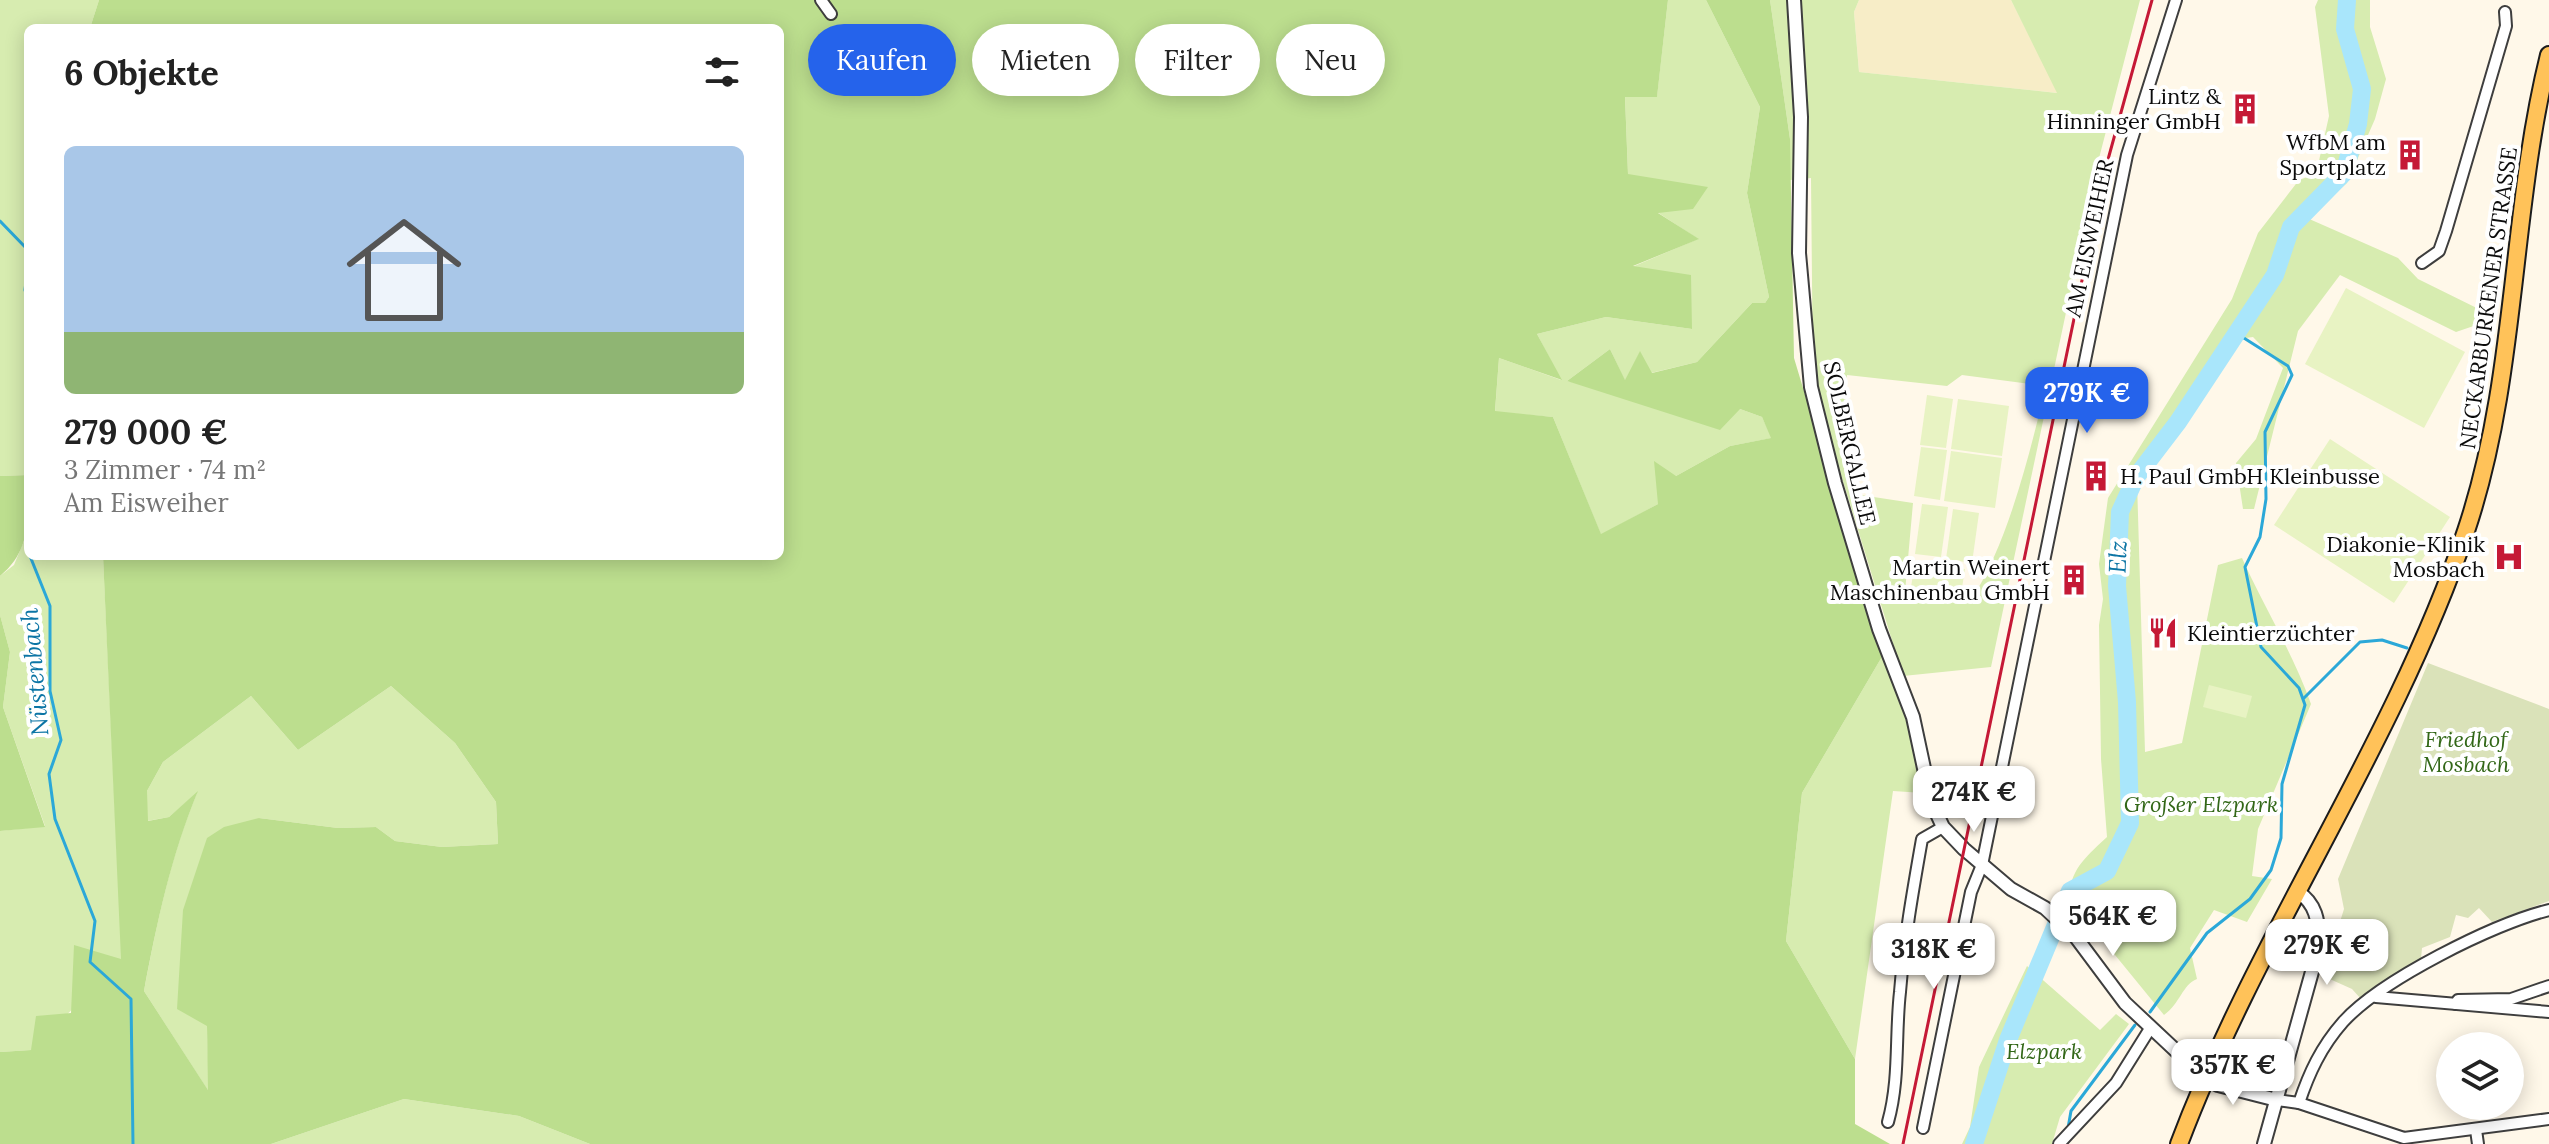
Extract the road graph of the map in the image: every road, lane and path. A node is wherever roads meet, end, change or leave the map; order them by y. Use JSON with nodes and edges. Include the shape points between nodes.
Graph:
{"nodes":[{"id":1,"x":821,"y":0,"type":"edge"},
{"id":2,"x":1794,"y":0,"type":"edge"},
{"id":3,"x":2176,"y":0,"type":"edge"},
{"id":4,"x":2505,"y":12,"type":"dead end"},
{"id":5,"x":831,"y":14,"type":"dead end"},
{"id":6,"x":2549,"y":55,"type":"edge"},
{"id":7,"x":2422,"y":263,"type":"dead end"},
{"id":8,"x":1943,"y":827,"type":"junction"},
{"id":9,"x":1982,"y":865,"type":"junction"},
{"id":10,"x":2298,"y":892,"type":"junction"},
{"id":11,"x":2549,"y":910,"type":"edge"},
{"id":12,"x":2549,"y":986,"type":"edge"},
{"id":13,"x":2376,"y":997,"type":"junction"},
{"id":14,"x":2455,"y":1006,"type":"junction"},
{"id":15,"x":2549,"y":1012,"type":"edge"},
{"id":16,"x":2151,"y":1027,"type":"junction"},
{"id":17,"x":2204,"y":1077,"type":"junction"},
{"id":18,"x":2277,"y":1100,"type":"junction"},
{"id":19,"x":2299,"y":1103,"type":"junction"},
{"id":20,"x":2549,"y":1119,"type":"edge"},
{"id":21,"x":1888,"y":1122,"type":"dead end"},
{"id":22,"x":1923,"y":1128,"type":"dead end"},
{"id":23,"x":2476,"y":1130,"type":"junction"},
{"id":24,"x":2065,"y":1136,"type":"edge"},
{"id":25,"x":2404,"y":1141,"type":"edge"},
{"id":26,"x":2179,"y":1144,"type":"edge"},
{"id":27,"x":2264,"y":1144,"type":"edge"},
{"id":28,"x":2478,"y":1144,"type":"edge"}],
"edges":[{"from":1,"to":5,"type":"street"},
{"from":2,"to":8,"type":"street","name":"SOLBERGALLEE","via":[[1801,117],[1799,253],[1811,387],[1835,483],[1879,629],[1913,717],[1931,801]]},
{"from":3,"to":9,"type":"street","name":"AM EISWEIHER","via":[[2127,155]]},
{"from":4,"to":7,"type":"street","name":"NECKARBURKENER STRASSE","via":[[2502,41],[2446,231],[2439,251]]},
{"from":6,"to":10,"type":"main road","name":"NECKARBURKENER STRASSE","via":[[2502,389],[2476,500],[2379,738]]},
{"from":8,"to":9,"type":"street","name":"SOLBERGALLEE"},
{"from":8,"to":21,"type":"street","via":[[1922,839],[1908,916],[1896,1094]]},
{"from":9,"to":16,"type":"street","name":"SOLBERGALLEE","via":[[2045,908],[2075,936],[2125,1003]]},
{"from":9,"to":22,"type":"street","name":"AM EISWEIHER","via":[[1971,892]]},
{"from":10,"to":17,"type":"main road","name":"NECKARBURKENER STRASSE","via":[[2244,989]]},
{"from":10,"to":18,"type":"street","via":[[2308,898],[2318,918],[2320,943]]},
{"from":11,"to":13,"type":"street","via":[[2467,943]]},
{"from":12,"to":14,"type":"street","via":[[2511,999],[2458,1000]]},
{"from":13,"to":14,"type":"street"},
{"from":13,"to":19,"type":"street","via":[[2346,1019],[2326,1043]]},
{"from":14,"to":15,"type":"street"},
{"from":16,"to":17,"type":"street","name":"SOLBERGALLEE"},
{"from":16,"to":24,"type":"street","via":[[2116,1083]]},
{"from":17,"to":18,"type":"street"},
{"from":17,"to":26,"type":"main road","name":"NECKARBURKENER STRASSE"},
{"from":18,"to":19,"type":"street"},
{"from":18,"to":27,"type":"street"},
{"from":19,"to":25,"type":"street"},
{"from":20,"to":23,"type":"street"},
{"from":23,"to":25,"type":"street"},
{"from":23,"to":28,"type":"street"}]}
